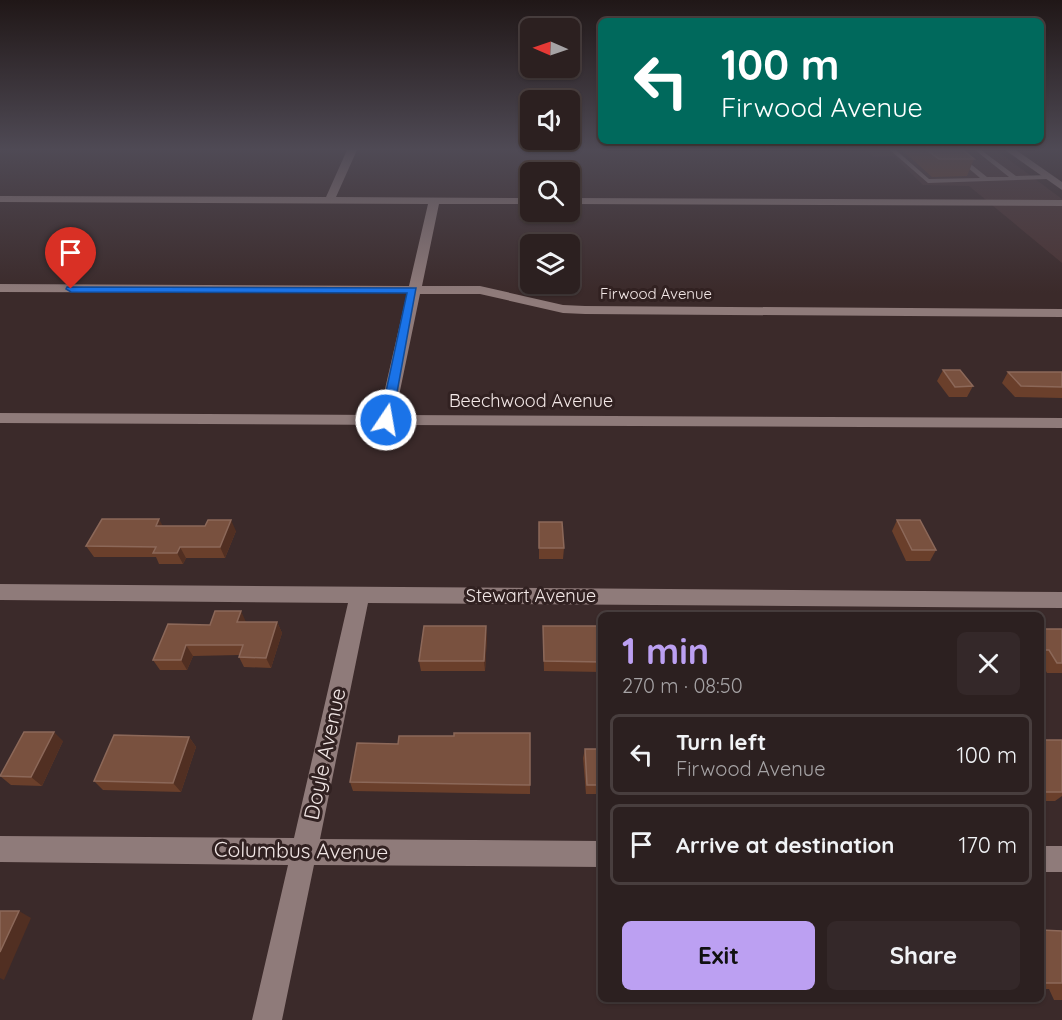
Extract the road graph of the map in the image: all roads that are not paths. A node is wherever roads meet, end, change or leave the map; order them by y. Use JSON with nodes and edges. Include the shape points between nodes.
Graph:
{"nodes":[{"id":1,"x":0,"y":199,"type":"edge"},
{"id":2,"x":330,"y":200,"type":"joint"},
{"id":3,"x":434,"y":201,"type":"junction"},
{"id":4,"x":520,"y":201,"type":"edge"},
{"id":5,"x":580,"y":201,"type":"edge"},
{"id":6,"x":1062,"y":203,"type":"edge"},
{"id":7,"x":0,"y":288,"type":"edge"},
{"id":8,"x":413,"y":290,"type":"junction"},
{"id":9,"x":1062,"y":313,"type":"edge"},
{"id":10,"x":0,"y":418,"type":"edge"},
{"id":11,"x":386,"y":420,"type":"junction"},
{"id":12,"x":1062,"y":423,"type":"edge"},
{"id":13,"x":0,"y":592,"type":"edge"},
{"id":14,"x":360,"y":594,"type":"junction"},
{"id":15,"x":1062,"y":600,"type":"edge"},
{"id":16,"x":0,"y":849,"type":"edge"},
{"id":17,"x":304,"y":851,"type":"junction"},
{"id":18,"x":598,"y":854,"type":"edge"},
{"id":19,"x":1044,"y":859,"type":"edge"},
{"id":20,"x":1062,"y":859,"type":"edge"},
{"id":21,"x":267,"y":1020,"type":"edge"}],
"edges":[{"from":1,"to":2,"type":"street"},
{"from":2,"to":3,"type":"street"},
{"from":3,"to":4,"type":"street"},
{"from":3,"to":8,"type":"street"},
{"from":5,"to":6,"type":"street"},
{"from":7,"to":8,"type":"street","name":"Firwood Avenue"},
{"from":8,"to":9,"type":"street","name":"Firwood Avenue","via":[[491,291],[564,309],[585,310]]},
{"from":8,"to":11,"type":"street"},
{"from":10,"to":11,"type":"street","name":"Beechwood Avenue"},
{"from":11,"to":12,"type":"street","name":"Beechwood Avenue"},
{"from":13,"to":14,"type":"street","name":"Stewart Avenue"},
{"from":14,"to":15,"type":"street","name":"Stewart Avenue"},
{"from":14,"to":17,"type":"street","name":"Doyle Avenue"},
{"from":16,"to":17,"type":"street","name":"Columbus Avenue"},
{"from":17,"to":18,"type":"street","name":"Columbus Avenue"},
{"from":17,"to":21,"type":"street","name":"Doyle Avenue"},
{"from":19,"to":20,"type":"street"}]}
